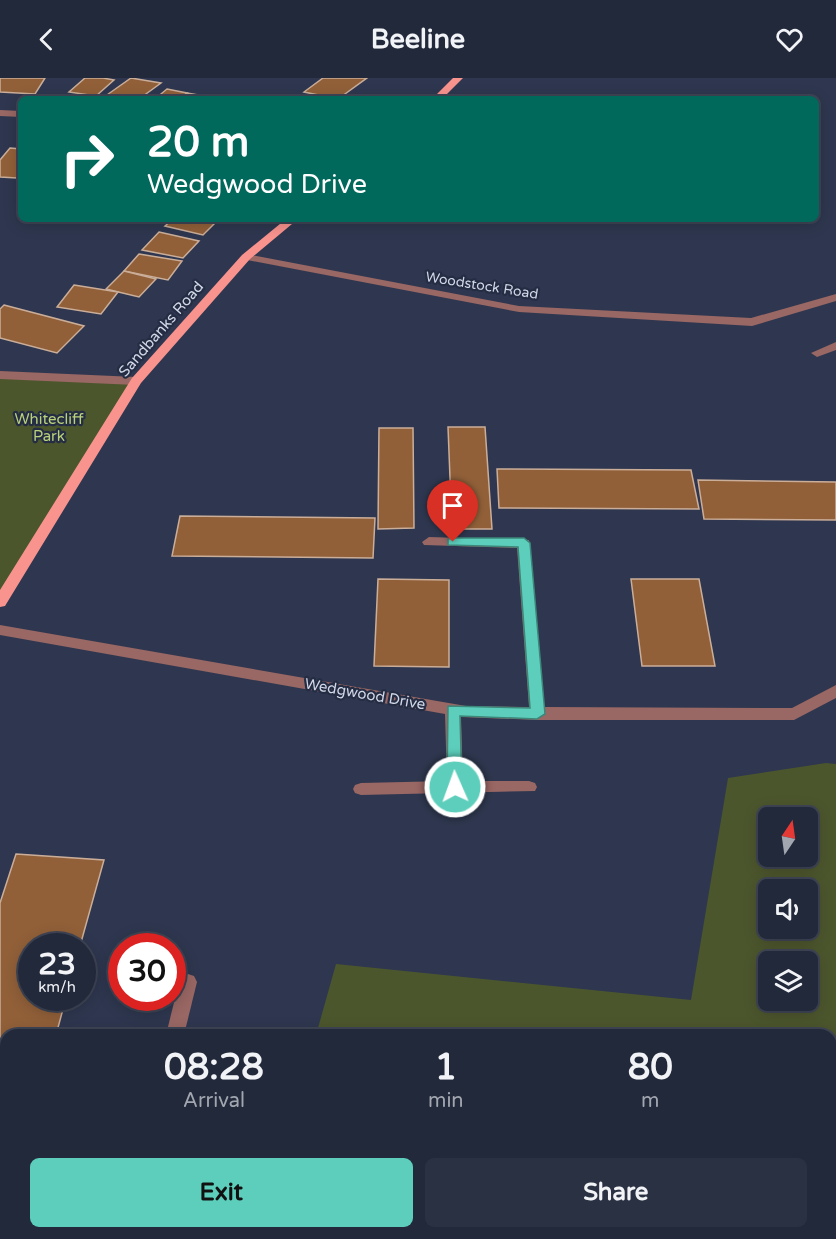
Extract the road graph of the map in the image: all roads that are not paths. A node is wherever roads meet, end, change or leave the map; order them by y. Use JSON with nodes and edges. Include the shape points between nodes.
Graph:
{"nodes":[{"id":1,"x":458,"y":78,"type":"edge"},
{"id":2,"x":440,"y":96,"type":"edge"},
{"id":3,"x":0,"y":113,"type":"edge"},
{"id":4,"x":18,"y":114,"type":"edge"},
{"id":5,"x":289,"y":222,"type":"edge"},
{"id":6,"x":246,"y":257,"type":"junction"},
{"id":7,"x":836,"y":297,"type":"edge"},
{"id":8,"x":836,"y":346,"type":"edge"},
{"id":9,"x":817,"y":353,"type":"dead end"},
{"id":10,"x":0,"y":375,"type":"edge"},
{"id":11,"x":136,"y":381,"type":"junction"},
{"id":12,"x":429,"y":542,"type":"dead end"},
{"id":13,"x":0,"y":602,"type":"edge"},
{"id":14,"x":0,"y":630,"type":"edge"},
{"id":15,"x":836,"y":691,"type":"edge"},
{"id":16,"x":453,"y":710,"type":"junction"},
{"id":17,"x":537,"y":714,"type":"junction"},
{"id":18,"x":455,"y":787,"type":"junction"},
{"id":19,"x":529,"y":788,"type":"dead end"},
{"id":20,"x":361,"y":789,"type":"dead end"},
{"id":21,"x":188,"y":982,"type":"dead end"},
{"id":22,"x":176,"y":1029,"type":"edge"}],
"edges":[{"from":1,"to":2,"type":"main road"},
{"from":3,"to":4,"type":"street"},
{"from":5,"to":6,"type":"main road","name":"Sandbanks Road"},
{"from":6,"to":7,"type":"street","name":"Woodstock Road","via":[[519,309],[752,321]]},
{"from":6,"to":11,"type":"main road","name":"Sandbanks Road"},
{"from":8,"to":9,"type":"street"},
{"from":10,"to":11,"type":"street"},
{"from":11,"to":13,"type":"main road","name":"Sandbanks Road"},
{"from":12,"to":17,"type":"street","via":[[524,543]]},
{"from":14,"to":16,"type":"street","name":"Wedgwood Drive"},
{"from":15,"to":17,"type":"street","name":"Wedgwood Drive","via":[[794,714]]},
{"from":16,"to":17,"type":"street","name":"Wedgwood Drive"},
{"from":16,"to":18,"type":"street"},
{"from":18,"to":19,"type":"street"},
{"from":18,"to":20,"type":"street"},
{"from":21,"to":22,"type":"street"}]}
